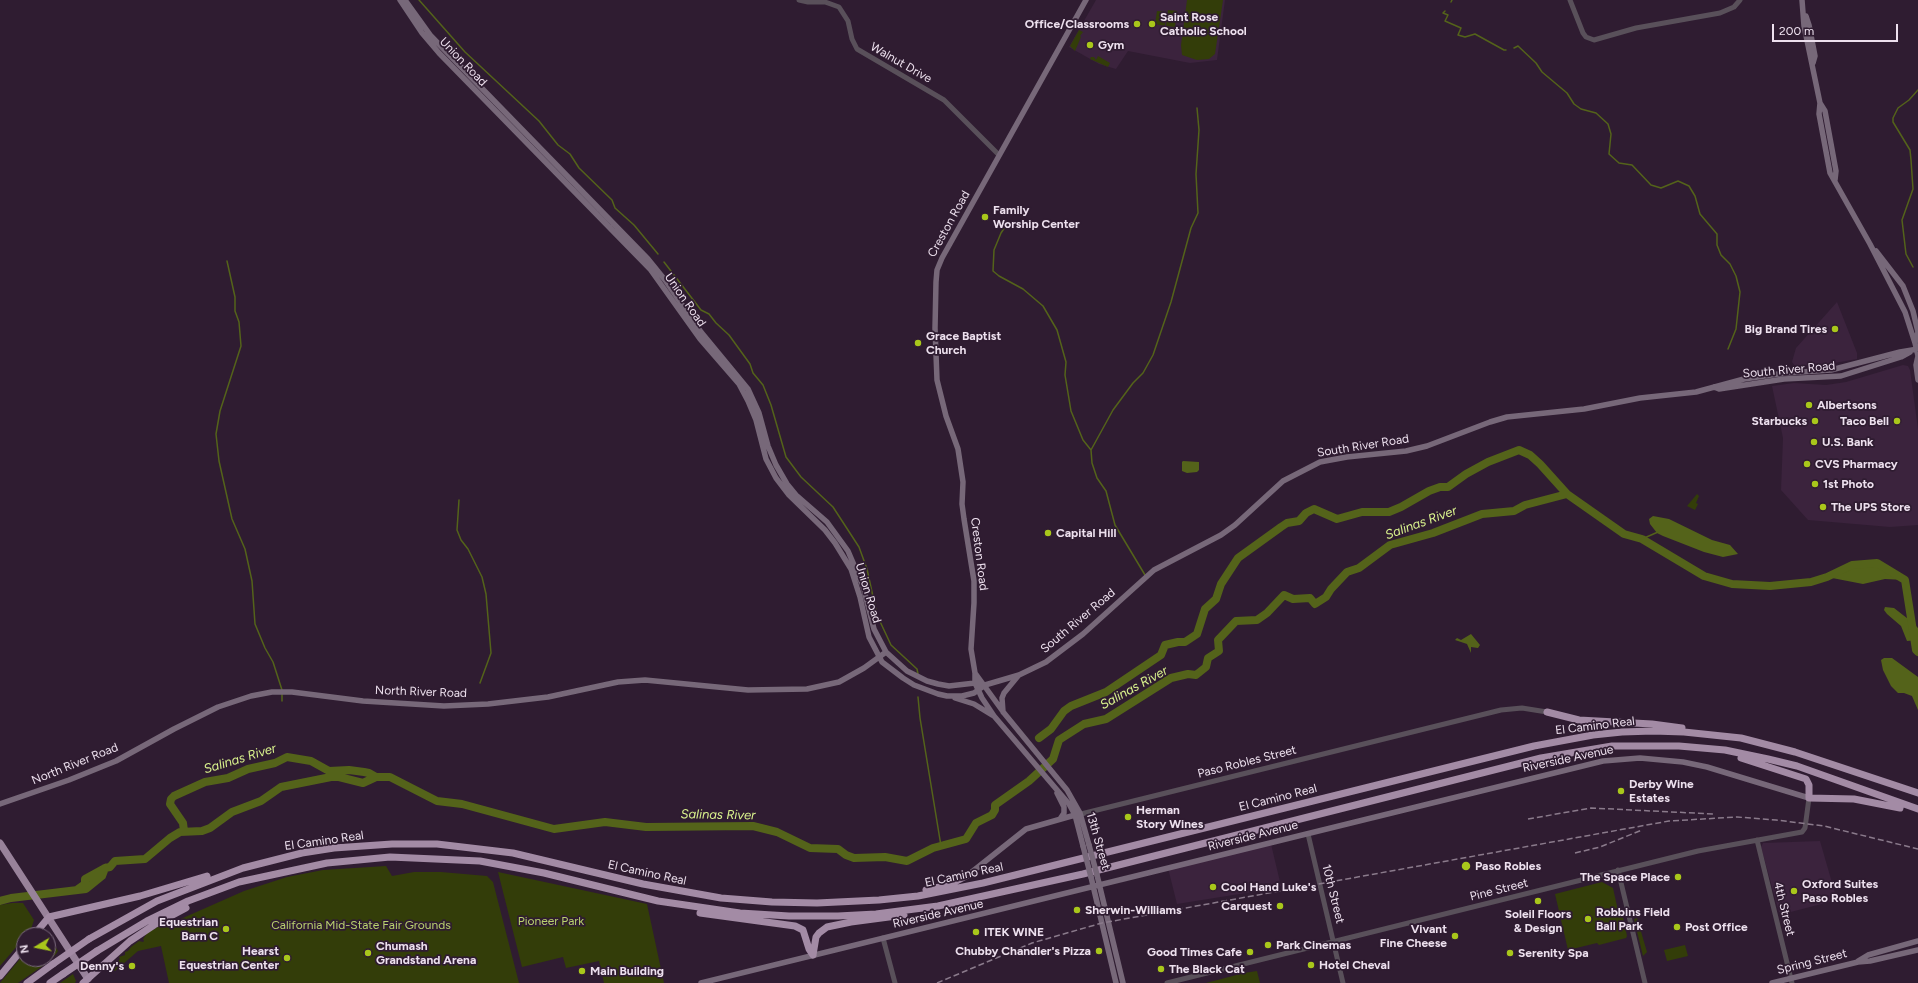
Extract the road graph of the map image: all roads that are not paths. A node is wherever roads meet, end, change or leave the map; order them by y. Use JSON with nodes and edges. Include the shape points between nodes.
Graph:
{"nodes":[{"id":1,"x":400,"y":0,"type":"edge"},
{"id":2,"x":405,"y":0,"type":"edge"},
{"id":3,"x":799,"y":0,"type":"edge"},
{"id":4,"x":1086,"y":0,"type":"edge"},
{"id":5,"x":1570,"y":0,"type":"edge"},
{"id":6,"x":1740,"y":0,"type":"edge"},
{"id":7,"x":1802,"y":0,"type":"edge"},
{"id":8,"x":999,"y":155,"type":"junction"},
{"id":9,"x":1870,"y":244,"type":"junction"},
{"id":10,"x":1915,"y":343,"type":"junction"},
{"id":11,"x":1918,"y":352,"type":"edge"},
{"id":12,"x":1918,"y":380,"type":"edge"},
{"id":13,"x":886,"y":652,"type":"junction"},
{"id":14,"x":879,"y":657,"type":"junction"},
{"id":15,"x":975,"y":673,"type":"junction"},
{"id":16,"x":1019,"y":675,"type":"junction"},
{"id":17,"x":975,"y":683,"type":"junction"},
{"id":18,"x":985,"y":685,"type":"junction"},
{"id":19,"x":978,"y":691,"type":"junction"},
{"id":20,"x":946,"y":696,"type":"junction"},
{"id":21,"x":1547,"y":712,"type":"joint"},
{"id":22,"x":1004,"y":713,"type":"junction"},
{"id":23,"x":995,"y":717,"type":"junction"},
{"id":24,"x":1707,"y":734,"type":"junction"},
{"id":25,"x":1725,"y":750,"type":"junction"},
{"id":26,"x":1918,"y":793,"type":"edge"},
{"id":27,"x":1059,"y":794,"type":"junction"},
{"id":28,"x":1809,"y":798,"type":"junction"},
{"id":29,"x":0,"y":804,"type":"edge"},
{"id":30,"x":1918,"y":810,"type":"edge"},
{"id":31,"x":1918,"y":813,"type":"edge"},
{"id":32,"x":1077,"y":814,"type":"junction"},
{"id":33,"x":1059,"y":820,"type":"junction"},
{"id":34,"x":1308,"y":834,"type":"junction"},
{"id":35,"x":1757,"y":840,"type":"junction"},
{"id":36,"x":0,"y":843,"type":"edge"},
{"id":37,"x":243,"y":868,"type":"junction"},
{"id":38,"x":1618,"y":870,"type":"junction"},
{"id":39,"x":968,"y":875,"type":"joint"},
{"id":40,"x":1094,"y":876,"type":"junction"},
{"id":41,"x":239,"y":882,"type":"junction"},
{"id":42,"x":1099,"y":886,"type":"junction"},
{"id":43,"x":1093,"y":888,"type":"junction"},
{"id":44,"x":621,"y":893,"type":"junction"},
{"id":45,"x":879,"y":900,"type":"junction"},
{"id":46,"x":938,"y":906,"type":"junction"},
{"id":47,"x":49,"y":917,"type":"junction"},
{"id":48,"x":41,"y":927,"type":"edge"},
{"id":49,"x":883,"y":938,"type":"junction"},
{"id":50,"x":1334,"y":941,"type":"junction"},
{"id":51,"x":1918,"y":941,"type":"edge"},
{"id":52,"x":1918,"y":950,"type":"edge"},
{"id":53,"x":813,"y":955,"type":"junction"},
{"id":54,"x":16,"y":957,"type":"edge"},
{"id":55,"x":1858,"y":962,"type":"junction"},
{"id":56,"x":0,"y":976,"type":"edge"},
{"id":57,"x":1792,"y":981,"type":"edge"},
{"id":58,"x":88,"y":982,"type":"edge"},
{"id":59,"x":27,"y":983,"type":"edge"},
{"id":60,"x":50,"y":983,"type":"edge"},
{"id":61,"x":701,"y":983,"type":"edge"},
{"id":62,"x":895,"y":983,"type":"edge"},
{"id":63,"x":1116,"y":983,"type":"edge"},
{"id":64,"x":1123,"y":983,"type":"edge"},
{"id":65,"x":1167,"y":983,"type":"edge"},
{"id":66,"x":1343,"y":983,"type":"edge"},
{"id":67,"x":1645,"y":983,"type":"edge"},
{"id":68,"x":1772,"y":983,"type":"edge"}],
"edges":[{"from":1,"to":14,"type":"main road","name":"Union Road","via":[[439,53],[650,269],[700,340],[739,384],[756,420],[766,459],[776,478],[789,495],[825,530],[851,569],[869,637]]},
{"from":2,"to":13,"type":"main road","name":"Union Road","via":[[442,49],[654,265],[700,332],[748,389],[768,446],[787,484],[827,522],[848,551],[863,586],[874,629]]},
{"from":3,"to":8,"type":"street","name":"Walnut Drive","via":[[825,2],[839,7],[848,21],[857,49],[944,100]]},
{"from":4,"to":8,"type":"main road","name":"Creston Road"},
{"from":5,"to":6,"type":"street","via":[[1586,37],[1594,40],[1636,28],[1720,13],[1734,7]]},
{"from":7,"to":9,"type":"main road","via":[[1810,57],[1820,103],[1825,111],[1836,171],[1835,180]]},
{"from":8,"to":15,"type":"main road","name":"Creston Road","via":[[942,258],[936,282],[937,380],[962,468],[963,512],[974,581],[971,649]]},
{"from":9,"to":10,"type":"main road","via":[[1898,298]]},
{"from":9,"to":10,"type":"main road","via":[[1903,286],[1918,332]]},
{"from":10,"to":11,"type":"main road"},
{"from":11,"to":12,"type":"main road"},
{"from":11,"to":16,"type":"main road","name":"South River Road","via":[[1910,351],[1901,357],[1840,376],[1784,379],[1719,389],[1714,387],[1584,409],[1507,417],[1427,446],[1320,462],[1283,481],[1221,535],[1154,570],[1063,651]]},
{"from":13,"to":14,"type":"main road","name":"North River Road"},
{"from":13,"to":17,"type":"main road","via":[[907,671],[927,681],[949,686]]},
{"from":14,"to":20,"type":"main road","via":[[891,670],[908,682]]},
{"from":14,"to":29,"type":"main road","name":"North River Road","via":[[839,682],[807,689],[754,690],[632,680],[548,697],[444,706],[272,692],[218,707],[116,761]]},
{"from":15,"to":17,"type":"main road","name":"Creston Road"},
{"from":15,"to":18,"type":"main road"},
{"from":16,"to":18,"type":"main road","name":"South River Road"},
{"from":16,"to":22,"type":"main road","via":[[1002,698]]},
{"from":17,"to":18,"type":"main road"},
{"from":17,"to":19,"type":"main road","name":"Creston Road"},
{"from":18,"to":19,"type":"main road"},
{"from":18,"to":22,"type":"main road","name":"13th Street"},
{"from":19,"to":20,"type":"main road","via":[[962,696]]},
{"from":19,"to":23,"type":"main road","name":"Creston Road"},
{"from":20,"to":23,"type":"main road","via":[[974,704]]},
{"from":21,"to":24,"type":"highway","via":[[1579,720],[1652,724]]},
{"from":21,"to":32,"type":"street","name":"Paso Robles Street","via":[[1522,708],[1501,710]]},
{"from":22,"to":32,"type":"main road","name":"13th Street","via":[[1067,790]]},
{"from":23,"to":27,"type":"main road"},
{"from":24,"to":26,"type":"highway","name":"El Camino Real","via":[[1768,744]]},
{"from":24,"to":45,"type":"highway","name":"El Camino Real","via":[[1653,731],[1568,739],[983,883],[943,892]]},
{"from":25,"to":28,"type":"highway","via":[[1738,757],[1806,779],[1809,785]]},
{"from":25,"to":30,"type":"highway","name":"El Camino Real","via":[[1797,766]]},
{"from":25,"to":46,"type":"highway","name":"El Camino Real","via":[[1679,746],[1587,749],[1542,758],[1083,874]]},
{"from":27,"to":32,"type":"main road"},
{"from":27,"to":33,"type":"main road","via":[[1064,810]]},
{"from":28,"to":31,"type":"highway","via":[[1878,802]]},
{"from":28,"to":34,"type":"main road","name":"Riverside Avenue","via":[[1707,767],[1660,758],[1624,759],[1577,766]]},
{"from":28,"to":35,"type":"street","name":"Pine Street","via":[[1804,831]]},
{"from":32,"to":33,"type":"main road","name":"Paso Robles Street"},
{"from":32,"to":40,"type":"main road","name":"13th Street","bridge":true},
{"from":33,"to":39,"type":"main road","name":"Paso Robles Street","via":[[1026,829]]},
{"from":34,"to":42,"type":"main road","name":"Riverside Avenue"},
{"from":34,"to":50,"type":"street","name":"10th Street"},
{"from":35,"to":38,"type":"street","name":"Pine Street"},
{"from":35,"to":57,"type":"street","name":"4th Street"},
{"from":36,"to":47,"type":"highway"},
{"from":37,"to":45,"type":"highway","name":"El Camino Real","via":[[334,848],[432,844],[513,853],[643,884],[715,897],[802,903]]},
{"from":37,"to":47,"type":"highway"},
{"from":37,"to":59,"type":"highway","name":"El Camino Real","bridge":true,"via":[[157,901],[89,939]]},
{"from":38,"to":50,"type":"street","name":"Pine Street"},
{"from":38,"to":67,"type":"street"},
{"from":39,"to":45,"type":"highway","via":[[949,885]]},
{"from":40,"to":42,"type":"main road","name":"13th Street"},
{"from":40,"to":43,"type":"main road","name":"13th Street"},
{"from":41,"to":44,"type":"highway","name":"El Camino Real","via":[[327,863],[419,857],[480,861],[544,873]]},
{"from":41,"to":58,"type":"highway","via":[[154,925],[130,941]]},
{"from":41,"to":60,"type":"highway","name":"El Camino Real","bridge":true,"via":[[188,901],[147,921]]},
{"from":42,"to":43,"type":"main road","name":"Riverside Avenue"},
{"from":42,"to":64,"type":"main road","name":"13th Street"},
{"from":43,"to":49,"type":"main road","name":"Riverside Avenue"},
{"from":43,"to":63,"type":"main road","name":"13th Street"},
{"from":44,"to":46,"type":"highway","name":"El Camino Real","via":[[702,909],[790,916],[876,914]]},
{"from":44,"to":53,"type":"highway","via":[[628,898],[681,909],[795,926],[803,930]]},
{"from":46,"to":53,"type":"highway","via":[[919,913],[828,927],[816,937]]},
{"from":47,"to":48,"type":"highway"},
{"from":47,"to":58,"type":"highway"},
{"from":49,"to":53,"type":"main road","name":"Riverside Avenue"},
{"from":49,"to":62,"type":"street"},
{"from":50,"to":65,"type":"street","name":"Pine Street"},
{"from":50,"to":66,"type":"street","name":"10th Street"},
{"from":51,"to":55,"type":"main road","name":"Spring Street","via":[[1868,955]]},
{"from":52,"to":55,"type":"main road","name":"Spring Street","via":[[1870,962]]},
{"from":53,"to":61,"type":"main road","name":"Riverside Avenue"},
{"from":54,"to":56,"type":"highway"},
{"from":55,"to":57,"type":"main road","name":"Spring Street"},
{"from":57,"to":68,"type":"main road","name":"Spring Street"}]}
